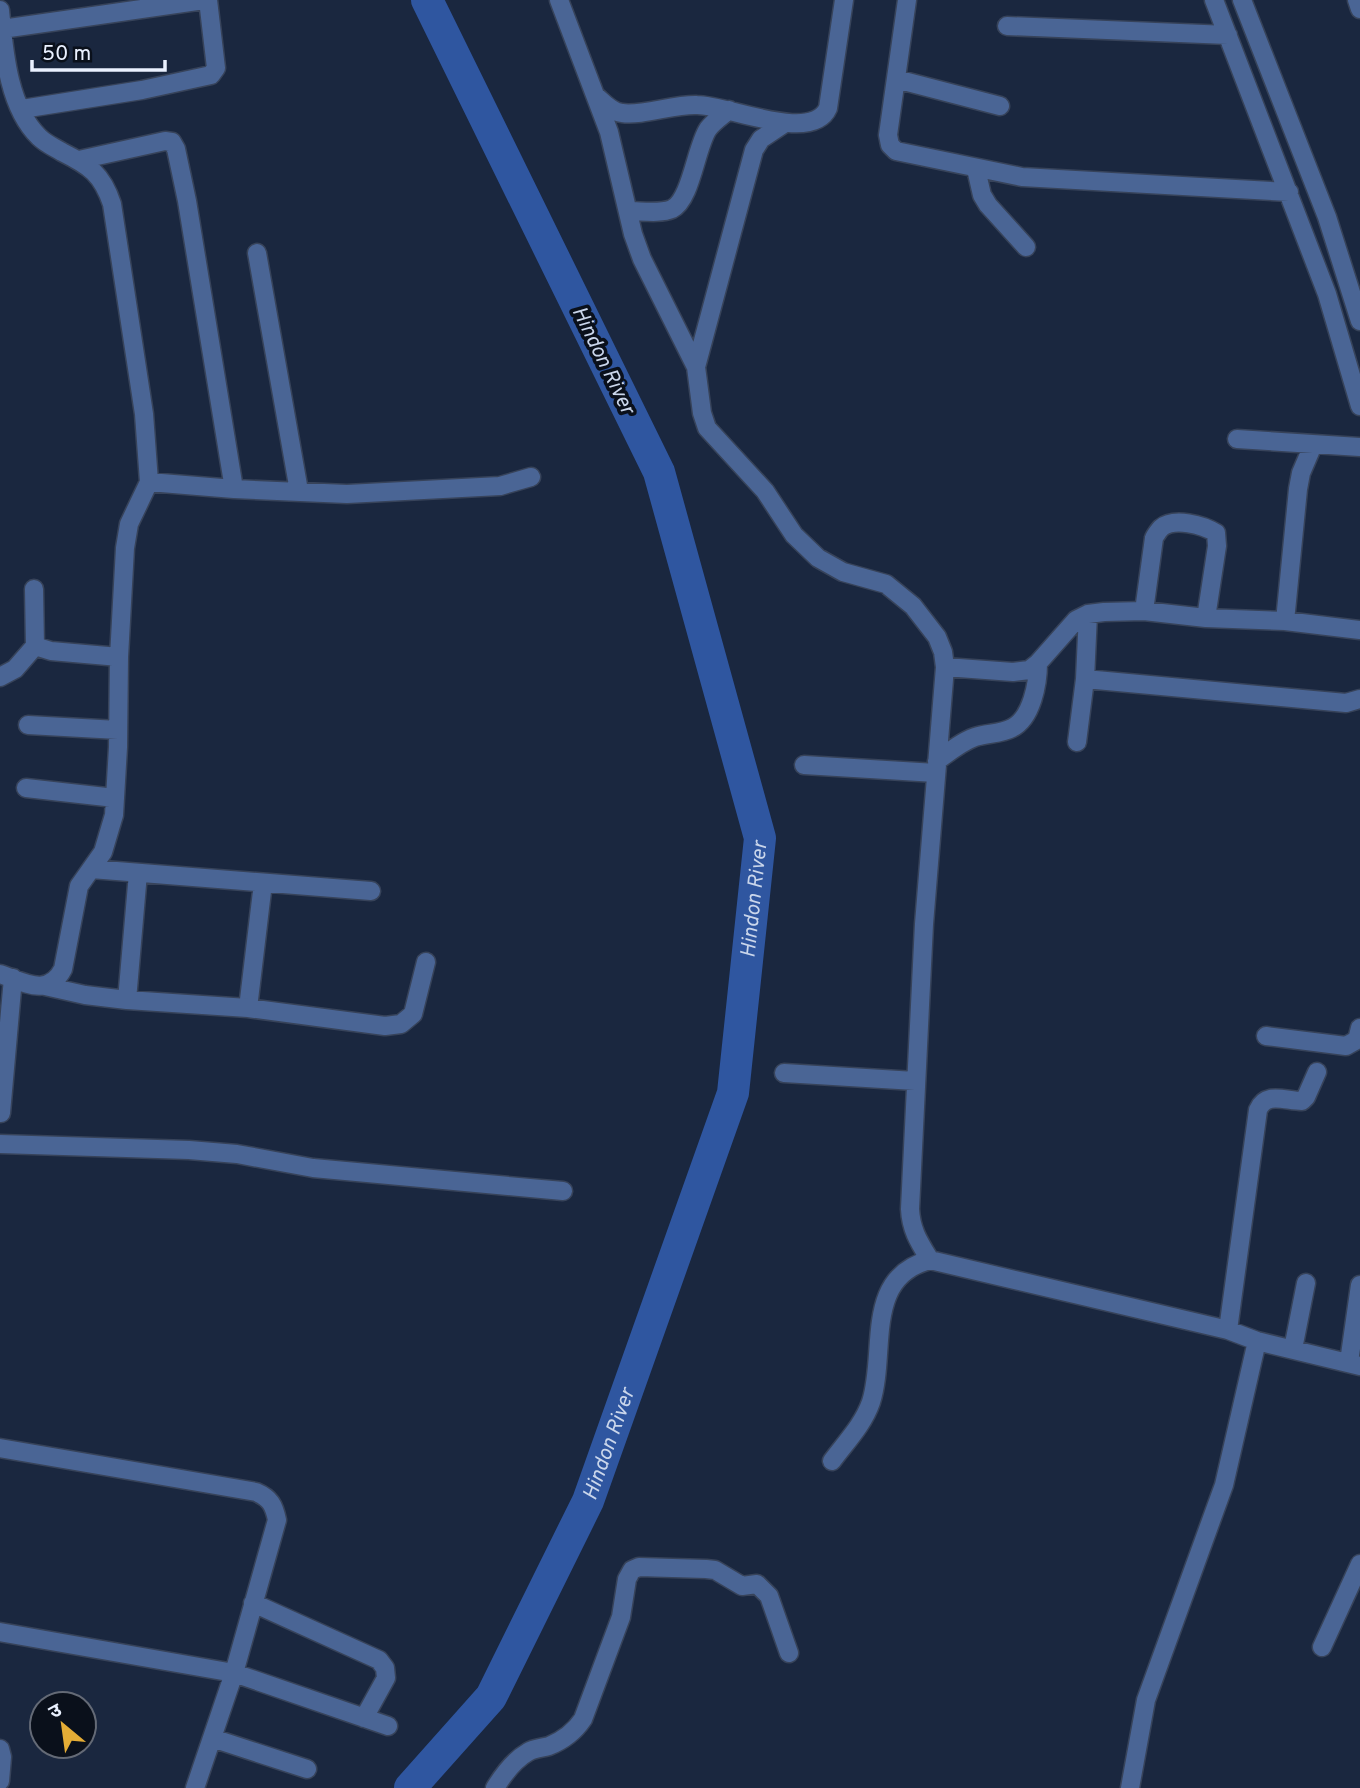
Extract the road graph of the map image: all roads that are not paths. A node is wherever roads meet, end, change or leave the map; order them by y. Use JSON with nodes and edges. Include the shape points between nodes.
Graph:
{"nodes":[{"id":1,"x":206,"y":0,"type":"edge"},
{"id":2,"x":559,"y":0,"type":"edge"},
{"id":3,"x":844,"y":0,"type":"edge"},
{"id":4,"x":907,"y":0,"type":"edge"},
{"id":5,"x":1214,"y":0,"type":"edge"},
{"id":6,"x":1242,"y":0,"type":"edge"},
{"id":7,"x":1357,"y":0,"type":"edge"},
{"id":8,"x":1360,"y":9,"type":"edge"},
{"id":9,"x":0,"y":10,"type":"edge"},
{"id":10,"x":1007,"y":26,"type":"dead end"},
{"id":11,"x":2,"y":29,"type":"edge"},
{"id":12,"x":1228,"y":34,"type":"junction"},
{"id":13,"x":896,"y":79,"type":"junction"},
{"id":14,"x":596,"y":96,"type":"junction"},
{"id":15,"x":1000,"y":106,"type":"dead end"},
{"id":16,"x":22,"y":109,"type":"junction"},
{"id":17,"x":729,"y":110,"type":"junction"},
{"id":18,"x":785,"y":123,"type":"junction"},
{"id":19,"x":79,"y":160,"type":"junction"},
{"id":20,"x":976,"y":169,"type":"junction"},
{"id":21,"x":1289,"y":192,"type":"junction"},
{"id":22,"x":628,"y":211,"type":"junction"},
{"id":23,"x":1026,"y":247,"type":"dead end"},
{"id":24,"x":257,"y":253,"type":"dead end"},
{"id":25,"x":1360,"y":321,"type":"edge"},
{"id":26,"x":696,"y":367,"type":"junction"},
{"id":27,"x":1360,"y":407,"type":"edge"},
{"id":28,"x":1237,"y":439,"type":"dead end"},
{"id":29,"x":1313,"y":444,"type":"junction"},
{"id":30,"x":1360,"y":447,"type":"edge"},
{"id":31,"x":531,"y":477,"type":"dead end"},
{"id":32,"x":149,"y":482,"type":"junction"},
{"id":33,"x":234,"y":489,"type":"junction"},
{"id":34,"x":299,"y":491,"type":"junction"},
{"id":35,"x":34,"y":589,"type":"dead end"},
{"id":36,"x":1144,"y":611,"type":"junction"},
{"id":37,"x":1088,"y":614,"type":"junction"},
{"id":38,"x":1206,"y":618,"type":"junction"},
{"id":39,"x":1285,"y":621,"type":"junction"},
{"id":40,"x":1360,"y":630,"type":"edge"},
{"id":41,"x":35,"y":646,"type":"junction"},
{"id":42,"x":118,"y":657,"type":"junction"},
{"id":43,"x":1038,"y":663,"type":"junction"},
{"id":44,"x":945,"y":667,"type":"junction"},
{"id":45,"x":0,"y":677,"type":"edge"},
{"id":46,"x":1085,"y":679,"type":"junction"},
{"id":47,"x":1360,"y":699,"type":"edge"},
{"id":48,"x":27,"y":724,"type":"dead end"},
{"id":49,"x":118,"y":730,"type":"junction"},
{"id":50,"x":1077,"y":742,"type":"dead end"},
{"id":51,"x":804,"y":765,"type":"dead end"},
{"id":52,"x":937,"y":767,"type":"junction"},
{"id":53,"x":26,"y":788,"type":"dead end"},
{"id":54,"x":115,"y":798,"type":"junction"},
{"id":55,"x":91,"y":869,"type":"junction"},
{"id":56,"x":138,"y":873,"type":"junction"},
{"id":57,"x":263,"y":883,"type":"junction"},
{"id":58,"x":371,"y":891,"type":"dead end"},
{"id":59,"x":425,"y":962,"type":"dead end"},
{"id":60,"x":6,"y":976,"type":"edge"},
{"id":61,"x":45,"y":986,"type":"junction"},
{"id":62,"x":127,"y":1000,"type":"junction"},
{"id":63,"x":248,"y":1008,"type":"junction"},
{"id":64,"x":1360,"y":1028,"type":"edge"},
{"id":65,"x":1266,"y":1036,"type":"dead end"},
{"id":66,"x":1317,"y":1072,"type":"dead end"},
{"id":67,"x":784,"y":1073,"type":"dead end"},
{"id":68,"x":915,"y":1081,"type":"junction"},
{"id":69,"x":1,"y":1113,"type":"edge"},
{"id":70,"x":0,"y":1143,"type":"edge"},
{"id":71,"x":563,"y":1191,"type":"dead end"},
{"id":72,"x":930,"y":1260,"type":"junction"},
{"id":73,"x":1306,"y":1283,"type":"dead end"},
{"id":74,"x":1360,"y":1285,"type":"edge"},
{"id":75,"x":1228,"y":1330,"type":"junction"},
{"id":76,"x":1256,"y":1341,"type":"junction"},
{"id":77,"x":1293,"y":1349,"type":"junction"},
{"id":78,"x":1354,"y":1364,"type":"edge"},
{"id":79,"x":0,"y":1448,"type":"edge"},
{"id":80,"x":832,"y":1461,"type":"dead end"},
{"id":81,"x":1360,"y":1564,"type":"edge"},
{"id":82,"x":253,"y":1603,"type":"junction"},
{"id":83,"x":0,"y":1632,"type":"edge"},
{"id":84,"x":1322,"y":1647,"type":"dead end"},
{"id":85,"x":789,"y":1653,"type":"dead end"},
{"id":86,"x":233,"y":1673,"type":"junction"},
{"id":87,"x":364,"y":1718,"type":"junction"},
{"id":88,"x":388,"y":1726,"type":"dead end"},
{"id":89,"x":212,"y":1738,"type":"junction"},
{"id":90,"x":0,"y":1749,"type":"edge"},
{"id":91,"x":307,"y":1769,"type":"dead end"},
{"id":92,"x":0,"y":1781,"type":"edge"},
{"id":93,"x":195,"y":1788,"type":"edge"},
{"id":94,"x":495,"y":1788,"type":"edge"},
{"id":95,"x":1130,"y":1788,"type":"edge"}],
"edges":[{"from":1,"to":11,"type":"street"},
{"from":1,"to":16,"type":"street","via":[[216,68],[211,75]]},
{"from":2,"to":14,"type":"street"},
{"from":3,"to":18,"type":"street","via":[[825,115],[804,124]]},
{"from":4,"to":13,"type":"street"},
{"from":5,"to":12,"type":"street"},
{"from":6,"to":25,"type":"street","via":[[1327,217]]},
{"from":7,"to":8,"type":"street"},
{"from":9,"to":11,"type":"street"},
{"from":10,"to":12,"type":"street"},
{"from":11,"to":16,"type":"street","via":[[14,95]]},
{"from":12,"to":21,"type":"street"},
{"from":13,"to":15,"type":"street"},
{"from":13,"to":20,"type":"street","via":[[890,145],[896,151]]},
{"from":14,"to":17,"type":"street","via":[[624,114],[698,104]]},
{"from":14,"to":22,"type":"street"},
{"from":16,"to":19,"type":"street","via":[[40,138]]},
{"from":17,"to":18,"type":"street"},
{"from":17,"to":22,"type":"street","via":[[704,136],[677,207]]},
{"from":18,"to":26,"type":"street","via":[[761,139],[754,150]]},
{"from":19,"to":32,"type":"street","via":[[101,177],[112,204],[144,414]]},
{"from":19,"to":33,"type":"street","via":[[165,141],[176,149]]},
{"from":20,"to":21,"type":"street","via":[[1021,177]]},
{"from":20,"to":23,"type":"street","via":[[988,205]]},
{"from":21,"to":27,"type":"street","via":[[1327,294]]},
{"from":22,"to":26,"type":"street","via":[[650,278]]},
{"from":24,"to":34,"type":"street"},
{"from":26,"to":44,"type":"street","via":[[707,428],[765,491],[794,535],[818,558],[843,572],[896,591],[937,637]]},
{"from":28,"to":29,"type":"street"},
{"from":29,"to":30,"type":"street"},
{"from":29,"to":39,"type":"street","via":[[1298,489]]},
{"from":31,"to":34,"type":"street","via":[[500,486],[444,491]]},
{"from":32,"to":33,"type":"street"},
{"from":32,"to":42,"type":"street","via":[[129,524]]},
{"from":33,"to":34,"type":"street"},
{"from":35,"to":41,"type":"street"},
{"from":36,"to":37,"type":"street"},
{"from":36,"to":38,"type":"street"},
{"from":36,"to":38,"type":"street","via":[[1154,538],[1160,529],[1170,524],[1205,526],[1216,533],[1217,546]]},
{"from":37,"to":43,"type":"street"},
{"from":37,"to":46,"type":"street"},
{"from":38,"to":39,"type":"street"},
{"from":39,"to":40,"type":"street"},
{"from":41,"to":42,"type":"street"},
{"from":41,"to":45,"type":"street"},
{"from":42,"to":49,"type":"street"},
{"from":43,"to":44,"type":"street","via":[[1029,670],[1013,672]]},
{"from":43,"to":52,"type":"street","via":[[1035,686],[1020,723],[954,748]]},
{"from":44,"to":52,"type":"street"},
{"from":46,"to":47,"type":"street","via":[[1346,703]]},
{"from":46,"to":50,"type":"street"},
{"from":48,"to":49,"type":"street"},
{"from":49,"to":54,"type":"street"},
{"from":51,"to":52,"type":"street"},
{"from":52,"to":68,"type":"street"},
{"from":53,"to":54,"type":"street"},
{"from":54,"to":55,"type":"street","via":[[107,843]]},
{"from":55,"to":56,"type":"street"},
{"from":55,"to":61,"type":"street","via":[[76,895],[63,969],[57,980]]},
{"from":56,"to":57,"type":"street"},
{"from":56,"to":62,"type":"street"},
{"from":57,"to":58,"type":"street"},
{"from":57,"to":63,"type":"street"},
{"from":59,"to":63,"type":"street","via":[[413,1014],[401,1024],[385,1026]]},
{"from":60,"to":61,"type":"street"},
{"from":60,"to":69,"type":"street"},
{"from":61,"to":62,"type":"street"},
{"from":62,"to":63,"type":"street"},
{"from":64,"to":65,"type":"street","via":[[1357,1040],[1346,1046]]},
{"from":66,"to":75,"type":"street","via":[[1301,1101],[1268,1098],[1258,1110]]},
{"from":67,"to":68,"type":"street"},
{"from":68,"to":72,"type":"street","via":[[911,1224]]},
{"from":70,"to":71,"type":"street","via":[[237,1154],[313,1168]]},
{"from":72,"to":75,"type":"street"},
{"from":72,"to":80,"type":"street","via":[[903,1270],[890,1287],[871,1401],[862,1422]]},
{"from":73,"to":77,"type":"street"},
{"from":74,"to":78,"type":"street"},
{"from":75,"to":76,"type":"street"},
{"from":76,"to":77,"type":"street"},
{"from":76,"to":95,"type":"street","via":[[1224,1485],[1146,1700]]},
{"from":77,"to":78,"type":"street"},
{"from":79,"to":82,"type":"street","via":[[266,1496],[277,1520]]},
{"from":81,"to":84,"type":"street"},
{"from":82,"to":86,"type":"street"},
{"from":82,"to":87,"type":"street","via":[[379,1660],[386,1678]]},
{"from":83,"to":86,"type":"street"},
{"from":85,"to":94,"type":"street","via":[[769,1596],[757,1584],[742,1586],[715,1570],[632,1570],[621,1617],[583,1718],[563,1739],[529,1751]]},
{"from":86,"to":87,"type":"street"},
{"from":86,"to":89,"type":"street"},
{"from":87,"to":88,"type":"street"},
{"from":89,"to":91,"type":"street"},
{"from":89,"to":93,"type":"street"},
{"from":90,"to":92,"type":"street"}]}
